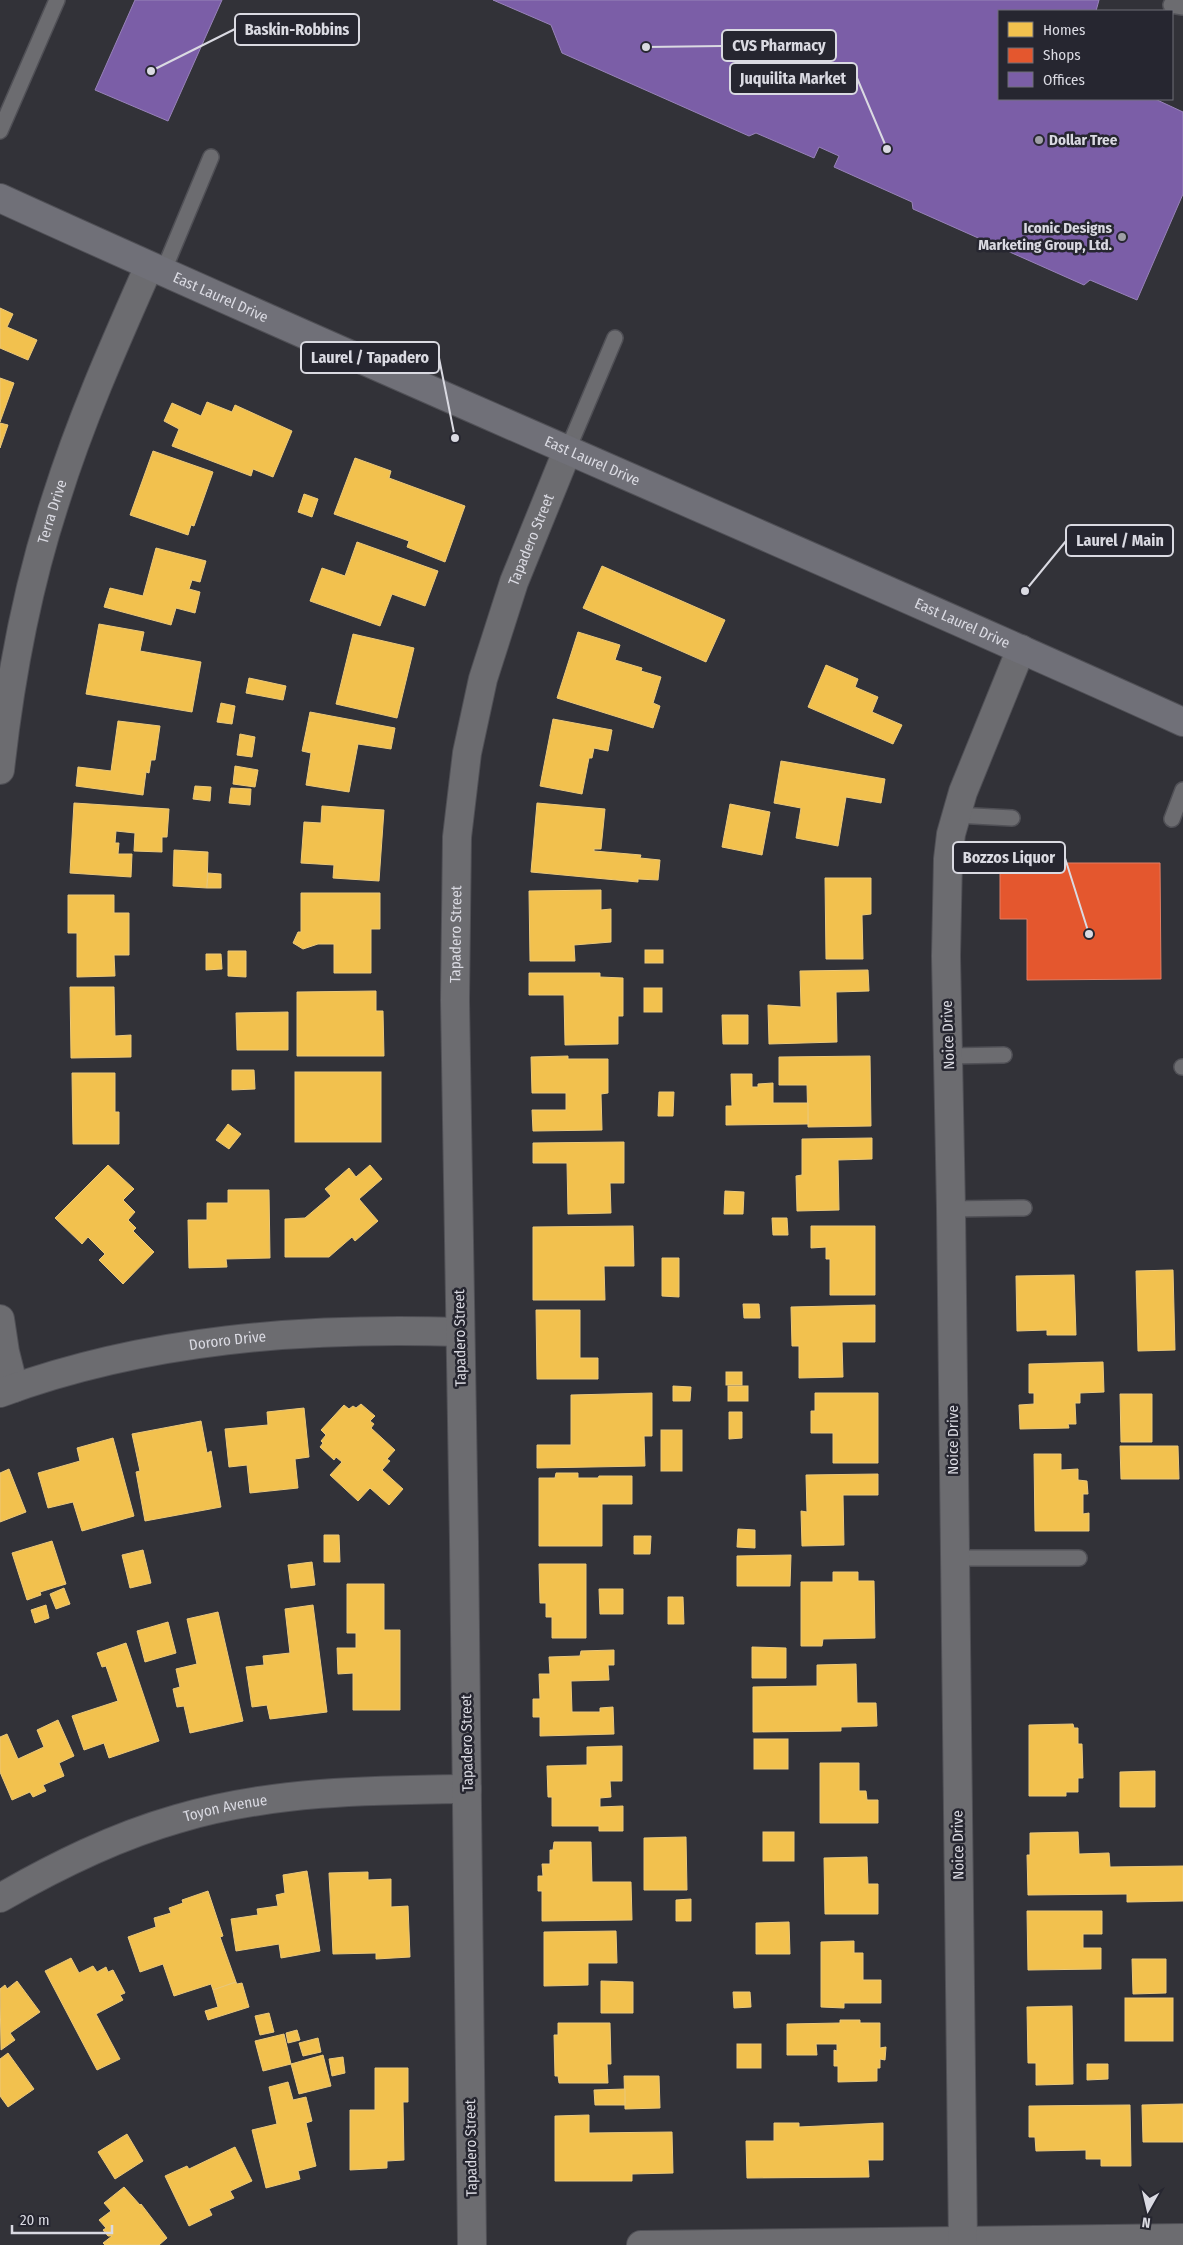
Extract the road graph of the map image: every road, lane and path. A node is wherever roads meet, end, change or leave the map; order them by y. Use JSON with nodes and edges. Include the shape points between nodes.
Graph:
{"nodes":[{"id":1,"x":57,"y":0,"type":"edge"},
{"id":2,"x":0,"y":131,"type":"edge"},
{"id":3,"x":211,"y":157,"type":"dead end"},
{"id":4,"x":0,"y":198,"type":"edge"},
{"id":5,"x":156,"y":269,"type":"junction"},
{"id":6,"x":615,"y":338,"type":"dead end"},
{"id":7,"x":568,"y":450,"type":"junction"},
{"id":8,"x":1022,"y":649,"type":"junction"},
{"id":9,"x":1183,"y":722,"type":"edge"},
{"id":10,"x":0,"y":770,"type":"edge"},
{"id":11,"x":1183,"y":790,"type":"edge"},
{"id":12,"x":956,"y":815,"type":"junction"},
{"id":13,"x":1012,"y":818,"type":"dead end"},
{"id":14,"x":1172,"y":819,"type":"dead end"},
{"id":15,"x":1004,"y":1055,"type":"dead end"},
{"id":16,"x":949,"y":1056,"type":"junction"},
{"id":17,"x":1024,"y":1208,"type":"dead end"},
{"id":18,"x":951,"y":1209,"type":"junction"},
{"id":19,"x":0,"y":1319,"type":"edge"},
{"id":20,"x":460,"y":1332,"type":"junction"},
{"id":21,"x":7,"y":1391,"type":"edge"},
{"id":22,"x":954,"y":1558,"type":"junction"},
{"id":23,"x":1079,"y":1558,"type":"dead end"},
{"id":24,"x":467,"y":1789,"type":"junction"},
{"id":25,"x":0,"y":1898,"type":"edge"},
{"id":26,"x":1183,"y":2238,"type":"edge"},
{"id":27,"x":963,"y":2243,"type":"edge"},
{"id":28,"x":472,"y":2245,"type":"edge"},
{"id":29,"x":641,"y":2245,"type":"edge"}],
"edges":[{"from":1,"to":2,"type":"lane"},
{"from":3,"to":5,"type":"lane"},
{"from":4,"to":5,"type":"main road","name":"East Laurel Drive"},
{"from":5,"to":7,"type":"main road","name":"East Laurel Drive"},
{"from":5,"to":10,"type":"street","name":"Terra Drive","via":[[94,391],[55,500],[23,622],[8,700]]},
{"from":6,"to":7,"type":"lane"},
{"from":7,"to":8,"type":"main road","name":"East Laurel Drive"},
{"from":7,"to":20,"type":"street","name":"Tapadero Street","via":[[514,582],[491,651],[474,718],[463,790],[456,871]]},
{"from":8,"to":9,"type":"main road","name":"East Laurel Drive"},
{"from":8,"to":12,"type":"street","name":"Noice Drive","via":[[978,751]]},
{"from":11,"to":14,"type":"lane"},
{"from":12,"to":13,"type":"lane"},
{"from":12,"to":16,"type":"street","name":"Noice Drive","via":[[947,880]]},
{"from":15,"to":16,"type":"lane"},
{"from":16,"to":18,"type":"street","name":"Noice Drive"},
{"from":17,"to":18,"type":"lane"},
{"from":18,"to":22,"type":"street","name":"Noice Drive"},
{"from":19,"to":21,"type":"street"},
{"from":20,"to":21,"type":"street","name":"Dororo Drive","via":[[361,1330],[220,1341],[138,1356]]},
{"from":20,"to":24,"type":"street","name":"Tapadero Street"},
{"from":22,"to":23,"type":"lane"},
{"from":22,"to":27,"type":"street","name":"Noice Drive"},
{"from":24,"to":25,"type":"street","name":"Toyon Avenue","via":[[326,1794],[223,1807],[131,1834],[83,1854]]},
{"from":24,"to":28,"type":"street","name":"Tapadero Street"},
{"from":26,"to":27,"type":"street"},
{"from":27,"to":29,"type":"street"}]}
